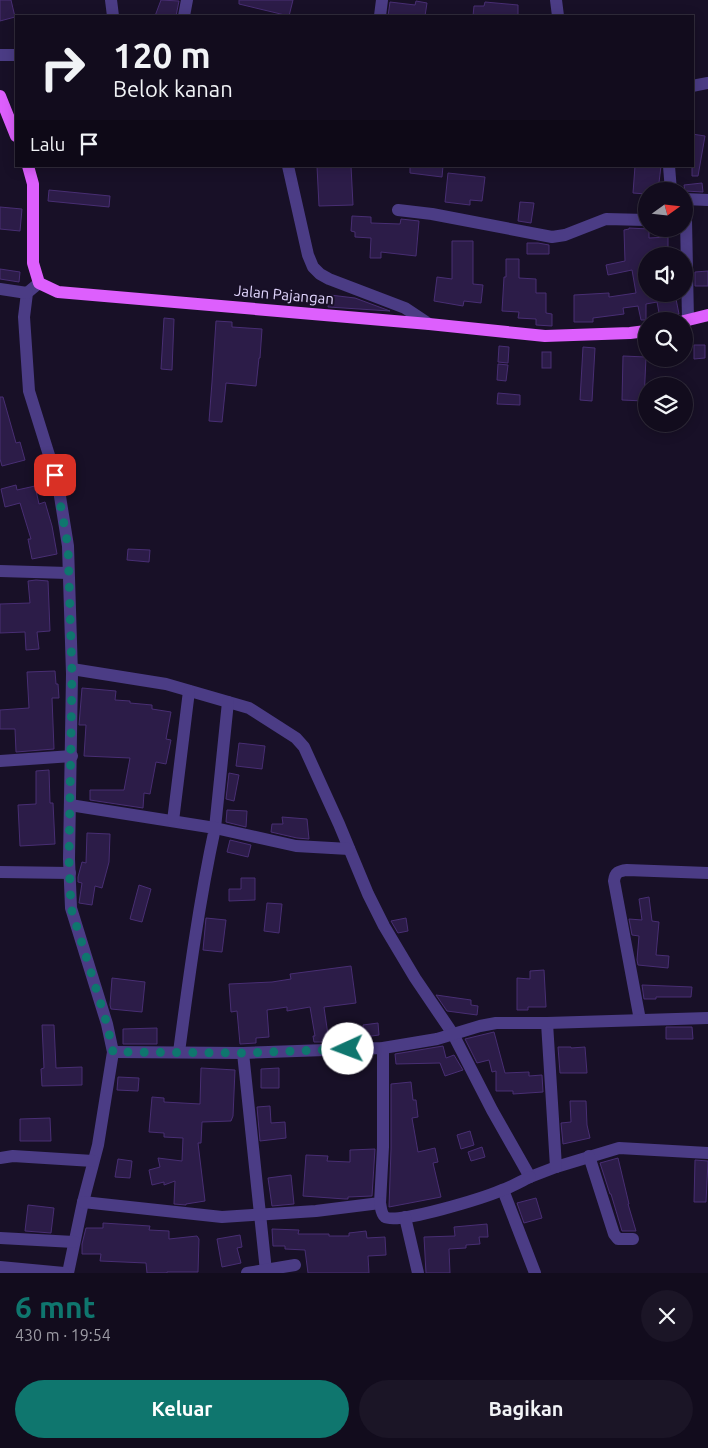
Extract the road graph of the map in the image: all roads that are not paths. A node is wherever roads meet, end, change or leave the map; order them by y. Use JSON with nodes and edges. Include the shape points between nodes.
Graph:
{"nodes":[{"id":1,"x":111,"y":0,"type":"edge"},
{"id":2,"x":187,"y":0,"type":"edge"},
{"id":3,"x":382,"y":0,"type":"edge"},
{"id":4,"x":556,"y":0,"type":"edge"},
{"id":5,"x":113,"y":15,"type":"edge"},
{"id":6,"x":184,"y":15,"type":"edge"},
{"id":7,"x":380,"y":15,"type":"edge"},
{"id":8,"x":558,"y":15,"type":"edge"},
{"id":9,"x":0,"y":55,"type":"edge"},
{"id":10,"x":15,"y":55,"type":"edge"},
{"id":11,"x":708,"y":83,"type":"edge"},
{"id":12,"x":694,"y":86,"type":"edge"},
{"id":13,"x":0,"y":96,"type":"edge"},
{"id":14,"x":15,"y":134,"type":"edge"},
{"id":15,"x":28,"y":167,"type":"edge"},
{"id":16,"x":288,"y":167,"type":"edge"},
{"id":17,"x":669,"y":167,"type":"edge"},
{"id":18,"x":670,"y":182,"type":"edge"},
{"id":19,"x":693,"y":200,"type":"edge"},
{"id":20,"x":708,"y":200,"type":"edge"},
{"id":21,"x":398,"y":210,"type":"dead end"},
{"id":22,"x":638,"y":220,"type":"edge"},
{"id":23,"x":685,"y":238,"type":"edge"},
{"id":24,"x":39,"y":283,"type":"junction"},
{"id":25,"x":0,"y":289,"type":"edge"},
{"id":26,"x":27,"y":293,"type":"junction"},
{"id":27,"x":686,"y":312,"type":"edge"},
{"id":28,"x":708,"y":315,"type":"edge"},
{"id":29,"x":693,"y":319,"type":"edge"},
{"id":30,"x":429,"y":324,"type":"junction"},
{"id":31,"x":638,"y":332,"type":"edge"},
{"id":32,"x":0,"y":571,"type":"edge"},
{"id":33,"x":68,"y":573,"type":"junction"},
{"id":34,"x":72,"y":669,"type":"junction"},
{"id":35,"x":189,"y":691,"type":"junction"},
{"id":36,"x":228,"y":702,"type":"junction"},
{"id":37,"x":72,"y":756,"type":"junction"},
{"id":38,"x":0,"y":760,"type":"edge"},
{"id":39,"x":70,"y":805,"type":"junction"},
{"id":40,"x":173,"y":822,"type":"junction"},
{"id":41,"x":214,"y":828,"type":"junction"},
{"id":42,"x":350,"y":849,"type":"junction"},
{"id":43,"x":0,"y":872,"type":"edge"},
{"id":44,"x":70,"y":873,"type":"junction"},
{"id":45,"x":708,"y":873,"type":"edge"},
{"id":46,"x":708,"y":1018,"type":"edge"},
{"id":47,"x":640,"y":1020,"type":"junction"},
{"id":48,"x":547,"y":1023,"type":"junction"},
{"id":49,"x":453,"y":1034,"type":"junction"},
{"id":50,"x":383,"y":1048,"type":"junction"},
{"id":51,"x":113,"y":1052,"type":"junction"},
{"id":52,"x":179,"y":1052,"type":"junction"},
{"id":53,"x":243,"y":1053,"type":"junction"},
{"id":54,"x":708,"y":1153,"type":"edge"},
{"id":55,"x":589,"y":1156,"type":"junction"},
{"id":56,"x":0,"y":1158,"type":"edge"},
{"id":57,"x":93,"y":1161,"type":"junction"},
{"id":58,"x":556,"y":1167,"type":"junction"},
{"id":59,"x":530,"y":1177,"type":"junction"},
{"id":60,"x":503,"y":1190,"type":"junction"},
{"id":61,"x":83,"y":1202,"type":"junction"},
{"id":62,"x":380,"y":1203,"type":"junction"},
{"id":63,"x":260,"y":1215,"type":"junction"},
{"id":64,"x":405,"y":1217,"type":"junction"},
{"id":65,"x":0,"y":1238,"type":"edge"},
{"id":66,"x":633,"y":1239,"type":"dead end"},
{"id":67,"x":74,"y":1242,"type":"junction"},
{"id":68,"x":295,"y":1266,"type":"dead end"},
{"id":69,"x":0,"y":1268,"type":"edge"},
{"id":70,"x":266,"y":1271,"type":"junction"},
{"id":71,"x":64,"y":1273,"type":"edge"},
{"id":72,"x":68,"y":1273,"type":"edge"},
{"id":73,"x":247,"y":1273,"type":"edge"},
{"id":74,"x":418,"y":1273,"type":"edge"},
{"id":75,"x":535,"y":1273,"type":"edge"}],
"edges":[{"from":1,"to":5,"type":"street"},
{"from":2,"to":6,"type":"street"},
{"from":3,"to":7,"type":"street"},
{"from":4,"to":8,"type":"street"},
{"from":9,"to":10,"type":"street"},
{"from":11,"to":12,"type":"street"},
{"from":13,"to":14,"type":"main road"},
{"from":15,"to":24,"type":"main road","via":[[33,184],[33,263]]},
{"from":16,"to":30,"type":"street","via":[[304,242],[313,267],[329,279],[405,308]]},
{"from":17,"to":18,"type":"street"},
{"from":19,"to":20,"type":"street"},
{"from":21,"to":22,"type":"street","via":[[552,237],[566,235],[606,219]]},
{"from":23,"to":27,"type":"street"},
{"from":24,"to":26,"type":"street"},
{"from":24,"to":30,"type":"main road","name":"Jalan Pajangan","via":[[58,292]]},
{"from":25,"to":26,"type":"street"},
{"from":26,"to":33,"type":"street","via":[[24,317],[29,391],[58,484],[68,546]]},
{"from":28,"to":29,"type":"main road"},
{"from":30,"to":31,"type":"main road","name":"Jalan Pajangan","via":[[545,336]]},
{"from":32,"to":33,"type":"street"},
{"from":33,"to":34,"type":"street"},
{"from":34,"to":35,"type":"street","via":[[166,684]]},
{"from":34,"to":37,"type":"street"},
{"from":35,"to":36,"type":"street"},
{"from":35,"to":40,"type":"street"},
{"from":36,"to":41,"type":"street"},
{"from":36,"to":42,"type":"street","via":[[249,708],[296,738],[304,747]]},
{"from":37,"to":38,"type":"street"},
{"from":37,"to":39,"type":"street"},
{"from":39,"to":40,"type":"street"},
{"from":39,"to":44,"type":"street"},
{"from":40,"to":41,"type":"street"},
{"from":41,"to":42,"type":"street","via":[[296,846]]},
{"from":41,"to":52,"type":"street"},
{"from":42,"to":49,"type":"street","via":[[384,926]]},
{"from":43,"to":44,"type":"street"},
{"from":44,"to":51,"type":"street","via":[[71,908]]},
{"from":45,"to":47,"type":"street","via":[[627,870],[614,876]]},
{"from":46,"to":47,"type":"street"},
{"from":47,"to":48,"type":"street"},
{"from":48,"to":49,"type":"street","via":[[496,1023]]},
{"from":48,"to":58,"type":"street"},
{"from":49,"to":50,"type":"street"},
{"from":49,"to":59,"type":"street"},
{"from":50,"to":53,"type":"street"},
{"from":50,"to":62,"type":"street"},
{"from":51,"to":52,"type":"street"},
{"from":51,"to":57,"type":"street"},
{"from":52,"to":53,"type":"street"},
{"from":53,"to":63,"type":"street"},
{"from":54,"to":55,"type":"street","via":[[623,1147]]},
{"from":55,"to":58,"type":"street"},
{"from":55,"to":66,"type":"street","via":[[614,1234],[618,1239]]},
{"from":56,"to":57,"type":"street"},
{"from":57,"to":61,"type":"street"},
{"from":58,"to":59,"type":"street"},
{"from":59,"to":60,"type":"street"},
{"from":60,"to":64,"type":"street"},
{"from":60,"to":75,"type":"street"},
{"from":61,"to":63,"type":"street","via":[[222,1217]]},
{"from":61,"to":67,"type":"street"},
{"from":62,"to":63,"type":"street"},
{"from":62,"to":64,"type":"street","via":[[386,1217]]},
{"from":63,"to":70,"type":"street"},
{"from":64,"to":74,"type":"street"},
{"from":65,"to":67,"type":"street"},
{"from":67,"to":72,"type":"street"},
{"from":68,"to":70,"type":"street"},
{"from":69,"to":71,"type":"street"},
{"from":70,"to":73,"type":"street"}]}
